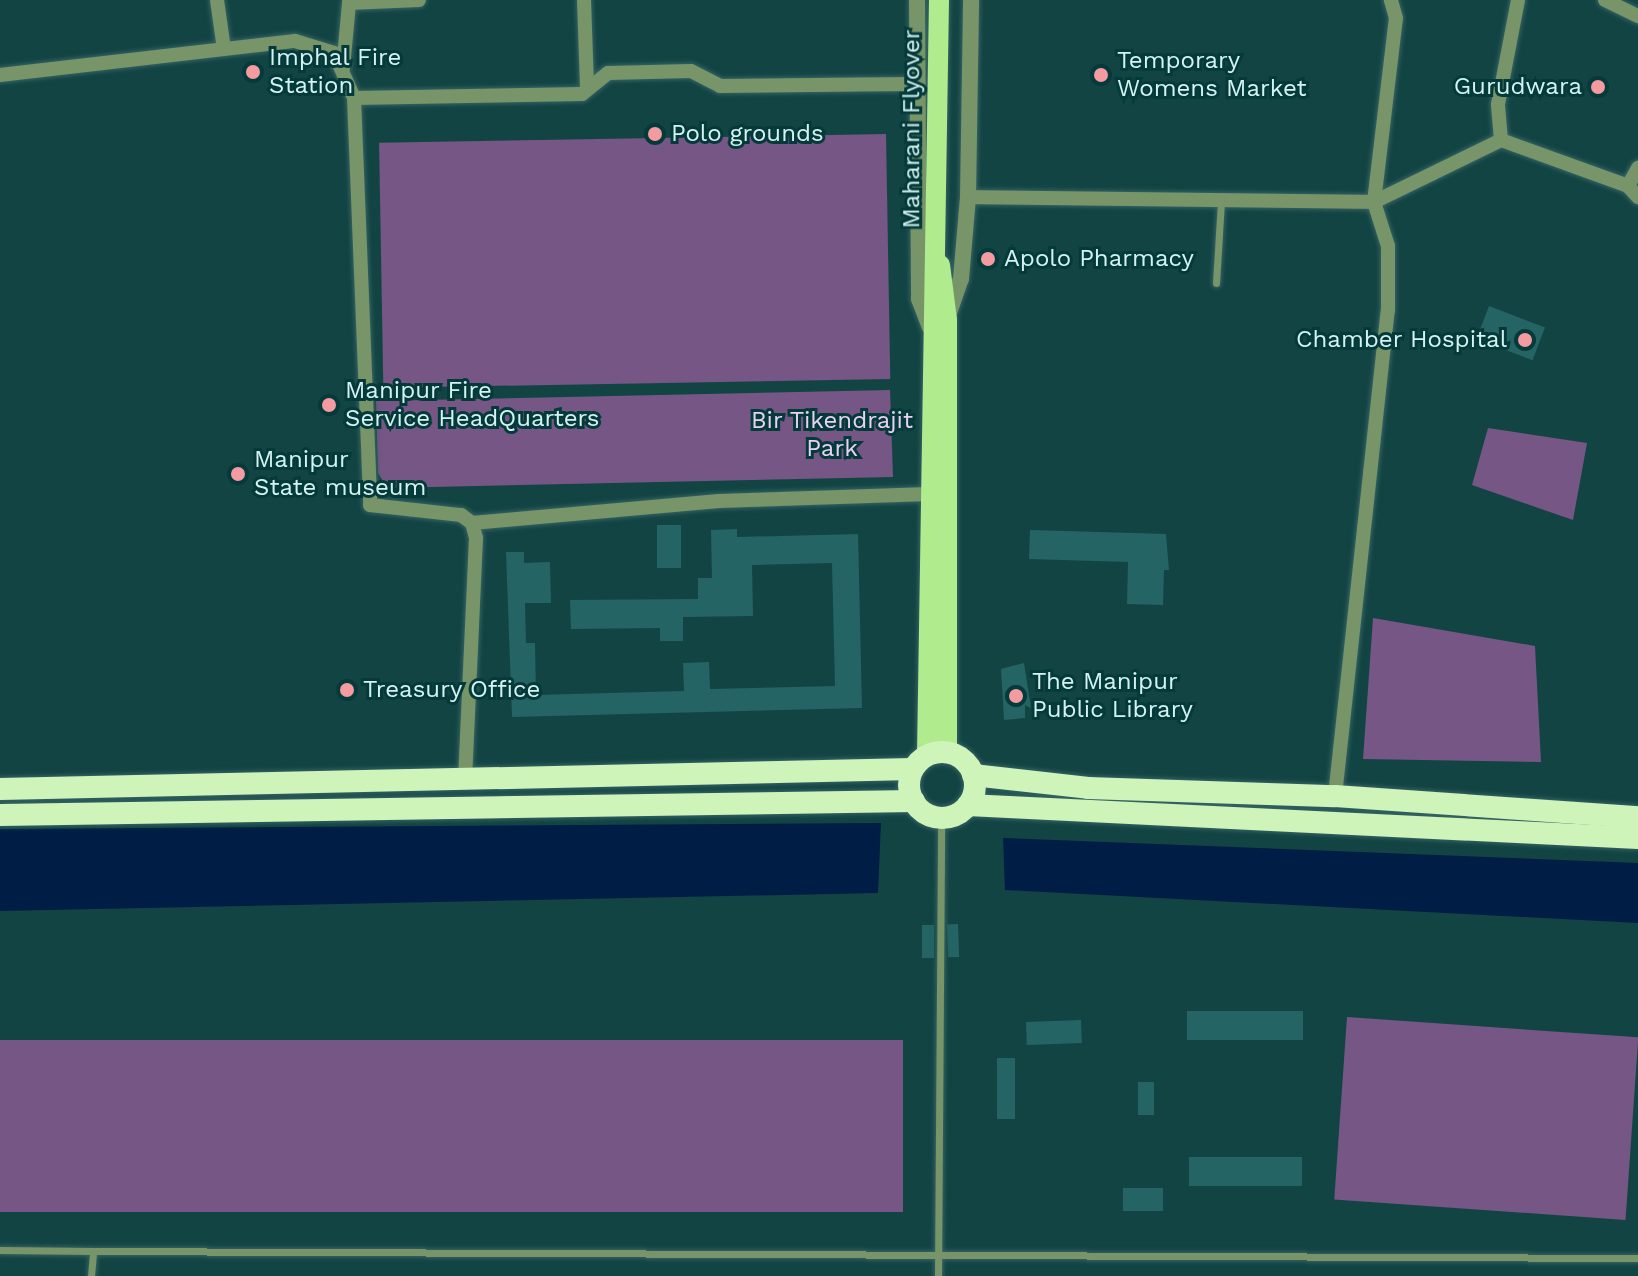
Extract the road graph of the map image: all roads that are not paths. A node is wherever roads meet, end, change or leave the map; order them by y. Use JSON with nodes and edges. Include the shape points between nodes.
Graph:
{"nodes":[{"id":1,"x":217,"y":0,"type":"edge"},
{"id":2,"x":419,"y":0,"type":"edge"},
{"id":3,"x":584,"y":0,"type":"edge"},
{"id":4,"x":917,"y":0,"type":"edge"},
{"id":5,"x":939,"y":0,"type":"edge"},
{"id":6,"x":971,"y":0,"type":"edge"},
{"id":7,"x":1391,"y":0,"type":"edge"},
{"id":8,"x":1518,"y":0,"type":"edge"},
{"id":9,"x":1605,"y":0,"type":"edge"},
{"id":10,"x":1638,"y":16,"type":"edge"},
{"id":11,"x":224,"y":49,"type":"junction"},
{"id":12,"x":343,"y":68,"type":"junction"},
{"id":13,"x":0,"y":75,"type":"edge"},
{"id":14,"x":915,"y":84,"type":"junction"},
{"id":15,"x":587,"y":88,"type":"junction"},
{"id":16,"x":354,"y":98,"type":"junction"},
{"id":17,"x":1501,"y":140,"type":"junction"},
{"id":18,"x":1638,"y":168,"type":"edge"},
{"id":19,"x":1633,"y":191,"type":"edge"},
{"id":20,"x":968,"y":197,"type":"junction"},
{"id":21,"x":1222,"y":197,"type":"junction"},
{"id":22,"x":1374,"y":202,"type":"junction"},
{"id":23,"x":1216,"y":283,"type":"dead end"},
{"id":24,"x":938,"y":323,"type":"junction"},
{"id":25,"x":930,"y":494,"type":"junction"},
{"id":26,"x":472,"y":523,"type":"junction"},
{"id":27,"x":938,"y":608,"type":"junction"},
{"id":28,"x":929,"y":759,"type":"junction"},
{"id":29,"x":973,"y":775,"type":"junction"},
{"id":30,"x":465,"y":781,"type":"junction"},
{"id":31,"x":0,"y":789,"type":"edge"},
{"id":32,"x":1335,"y":796,"type":"junction"},
{"id":33,"x":914,"y":801,"type":"junction"},
{"id":34,"x":968,"y":805,"type":"junction"},
{"id":35,"x":0,"y":815,"type":"edge"},
{"id":36,"x":1638,"y":817,"type":"edge"},
{"id":37,"x":941,"y":818,"type":"junction"},
{"id":38,"x":1638,"y":838,"type":"edge"},
{"id":39,"x":0,"y":1250,"type":"edge"},
{"id":40,"x":93,"y":1251,"type":"junction"},
{"id":41,"x":937,"y":1258,"type":"junction"},
{"id":42,"x":1638,"y":1258,"type":"edge"},
{"id":43,"x":91,"y":1276,"type":"edge"},
{"id":44,"x":938,"y":1276,"type":"edge"}],
"edges":[{"from":1,"to":11,"type":"street"},
{"from":2,"to":12,"type":"street","via":[[349,3]]},
{"from":3,"to":15,"type":"street"},
{"from":4,"to":14,"type":"street"},
{"from":5,"to":24,"type":"main road","name":"Maharani Flyover"},
{"from":6,"to":20,"type":"street"},
{"from":7,"to":22,"type":"street","via":[[1396,18]]},
{"from":8,"to":17,"type":"street","via":[[1498,104]]},
{"from":9,"to":10,"type":"street"},
{"from":11,"to":12,"type":"street","via":[[312,42],[334,53]]},
{"from":11,"to":13,"type":"street"},
{"from":12,"to":16,"type":"street"},
{"from":14,"to":15,"type":"street","via":[[720,86],[691,71],[608,73]]},
{"from":14,"to":24,"type":"street","via":[[919,299]]},
{"from":15,"to":16,"type":"street","via":[[582,94]]},
{"from":16,"to":26,"type":"street","via":[[370,505],[461,515]]},
{"from":17,"to":19,"type":"street"},
{"from":17,"to":22,"type":"street"},
{"from":18,"to":19,"type":"street"},
{"from":20,"to":21,"type":"street"},
{"from":20,"to":24,"type":"street","via":[[961,279]]},
{"from":21,"to":22,"type":"street"},
{"from":21,"to":23,"type":"lane"},
{"from":22,"to":32,"type":"street","via":[[1388,246],[1388,310]]},
{"from":24,"to":25,"type":"main road"},
{"from":24,"to":27,"type":"main road"},
{"from":25,"to":26,"type":"street","via":[[719,501]]},
{"from":25,"to":27,"type":"main road"},
{"from":26,"to":30,"type":"street"},
{"from":27,"to":28,"type":"main road"},
{"from":28,"to":29,"type":"highway","via":[[963,760]]},
{"from":28,"to":30,"type":"highway"},
{"from":28,"to":33,"type":"highway"},
{"from":29,"to":32,"type":"highway","via":[[1088,788]]},
{"from":29,"to":34,"type":"highway"},
{"from":30,"to":31,"type":"highway"},
{"from":32,"to":36,"type":"highway"},
{"from":33,"to":35,"type":"highway"},
{"from":33,"to":37,"type":"highway"},
{"from":34,"to":37,"type":"highway"},
{"from":34,"to":38,"type":"highway"},
{"from":37,"to":41,"type":"lane"},
{"from":39,"to":40,"type":"lane"},
{"from":40,"to":41,"type":"lane","via":[[448,1248]]},
{"from":40,"to":43,"type":"lane"},
{"from":41,"to":42,"type":"lane"},
{"from":41,"to":44,"type":"lane"}]}
